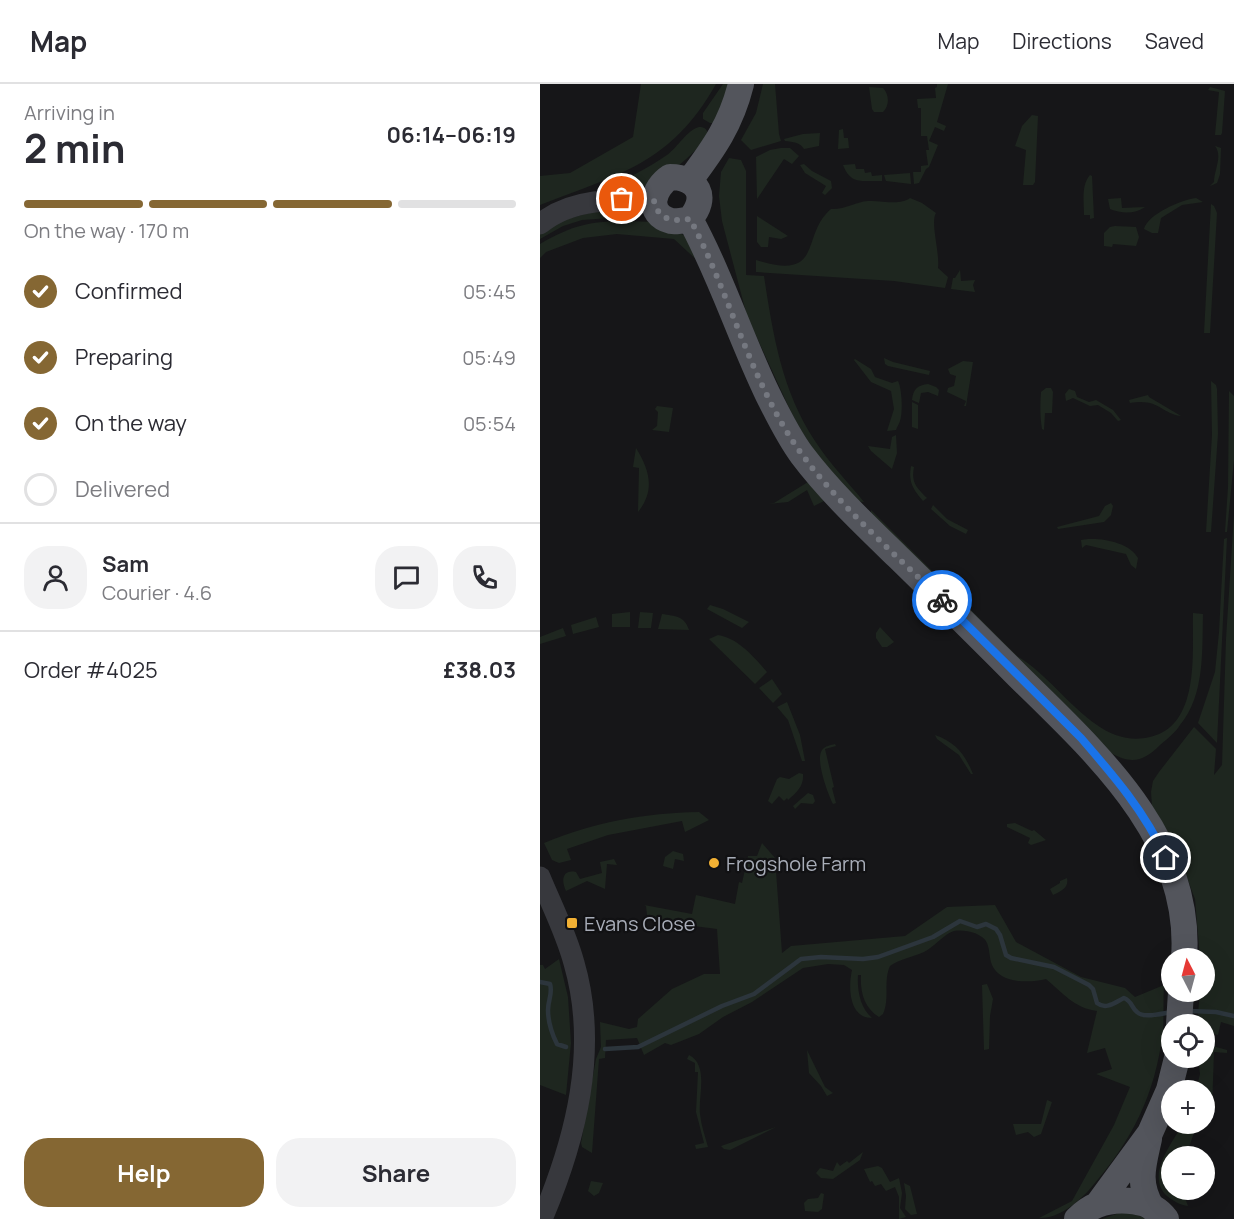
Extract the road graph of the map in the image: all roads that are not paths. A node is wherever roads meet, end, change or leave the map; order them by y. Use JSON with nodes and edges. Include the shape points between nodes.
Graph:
{"nodes":[{"id":1,"x":741,"y":84,"type":"edge"},
{"id":2,"x":690,"y":180,"type":"junction"},
{"id":3,"x":654,"y":201,"type":"junction"},
{"id":4,"x":690,"y":219,"type":"junction"},
{"id":5,"x":540,"y":224,"type":"edge"},
{"id":6,"x":540,"y":877,"type":"edge"},
{"id":7,"x":1184,"y":948,"type":"edge"},
{"id":8,"x":1174,"y":1068,"type":"edge"},
{"id":9,"x":1150,"y":1133,"type":"junction"},
{"id":10,"x":1088,"y":1212,"type":"edge"},
{"id":11,"x":1159,"y":1214,"type":"edge"},
{"id":12,"x":542,"y":1219,"type":"edge"}],
"edges":[{"from":1,"to":2,"type":"main road","via":[[722,134]]},
{"from":2,"to":3,"type":"main road","via":[[670,177],[660,183]]},
{"from":2,"to":4,"type":"main road","via":[[700,197],[698,210]]},
{"from":3,"to":4,"type":"main road","via":[[656,209],[671,221]]},
{"from":3,"to":5,"type":"street","via":[[592,202],[559,212]]},
{"from":4,"to":7,"type":"main road","via":[[752,362],[801,454],[856,516],[1081,738],[1146,819],[1172,872],[1183,909]]},
{"from":6,"to":12,"type":"street","via":[[574,963],[585,1042],[578,1106]]},
{"from":8,"to":9,"type":"main road"},
{"from":9,"to":10,"type":"main road"},
{"from":9,"to":11,"type":"main road","via":[[1142,1181],[1144,1195]]},
{"from":10,"to":11,"type":"main road","via":[[1121,1200],[1137,1202]]}]}
